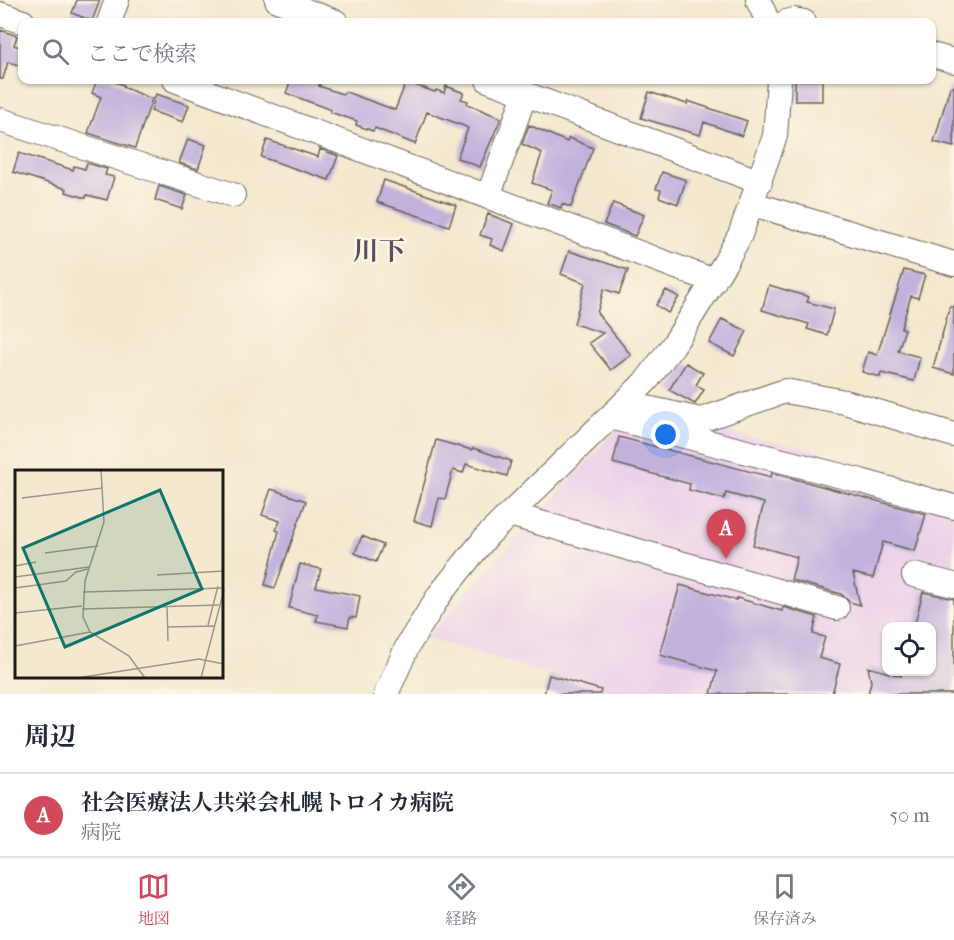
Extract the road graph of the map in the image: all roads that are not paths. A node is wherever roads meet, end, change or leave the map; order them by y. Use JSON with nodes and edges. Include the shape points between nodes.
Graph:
{"nodes":[{"id":1,"x":117,"y":0,"type":"edge"},
{"id":2,"x":277,"y":0,"type":"edge"},
{"id":3,"x":758,"y":0,"type":"edge"},
{"id":4,"x":0,"y":14,"type":"edge"},
{"id":5,"x":110,"y":18,"type":"edge"},
{"id":6,"x":325,"y":18,"type":"edge"},
{"id":7,"x":766,"y":18,"type":"edge"},
{"id":8,"x":18,"y":20,"type":"edge"},
{"id":9,"x":936,"y":56,"type":"edge"},
{"id":10,"x":954,"y":61,"type":"edge"},
{"id":11,"x":186,"y":84,"type":"edge"},
{"id":12,"x":499,"y":84,"type":"edge"},
{"id":13,"x":779,"y":84,"type":"edge"},
{"id":14,"x":525,"y":93,"type":"junction"},
{"id":15,"x":0,"y":120,"type":"edge"},
{"id":16,"x":760,"y":182,"type":"junction"},
{"id":17,"x":233,"y":195,"type":"dead end"},
{"id":18,"x":488,"y":196,"type":"junction"},
{"id":19,"x":753,"y":204,"type":"junction"},
{"id":20,"x":954,"y":264,"type":"edge"},
{"id":21,"x":714,"y":281,"type":"junction"},
{"id":22,"x":617,"y":410,"type":"junction"},
{"id":23,"x":954,"y":435,"type":"edge"},
{"id":24,"x":954,"y":507,"type":"edge"},
{"id":25,"x":509,"y":514,"type":"junction"},
{"id":26,"x":914,"y":575,"type":"dead end"},
{"id":27,"x":954,"y":585,"type":"edge"},
{"id":28,"x":837,"y":608,"type":"dead end"},
{"id":29,"x":386,"y":694,"type":"edge"}],
"edges":[{"from":1,"to":5,"type":"street"},
{"from":2,"to":6,"type":"street"},
{"from":3,"to":7,"type":"street"},
{"from":4,"to":8,"type":"street"},
{"from":9,"to":10,"type":"street"},
{"from":11,"to":18,"type":"street"},
{"from":12,"to":14,"type":"street"},
{"from":13,"to":16,"type":"street","via":[[776,136]]},
{"from":14,"to":16,"type":"street"},
{"from":14,"to":18,"type":"street"},
{"from":15,"to":17,"type":"street"},
{"from":16,"to":19,"type":"street"},
{"from":18,"to":21,"type":"street"},
{"from":19,"to":20,"type":"street"},
{"from":19,"to":21,"type":"street"},
{"from":21,"to":22,"type":"street","via":[[674,345]]},
{"from":22,"to":23,"type":"street","via":[[701,420],[785,391],[845,402]]},
{"from":22,"to":24,"type":"street"},
{"from":22,"to":25,"type":"street"},
{"from":25,"to":28,"type":"street"},
{"from":25,"to":29,"type":"street","via":[[440,594],[408,645]]},
{"from":26,"to":27,"type":"street"}]}
